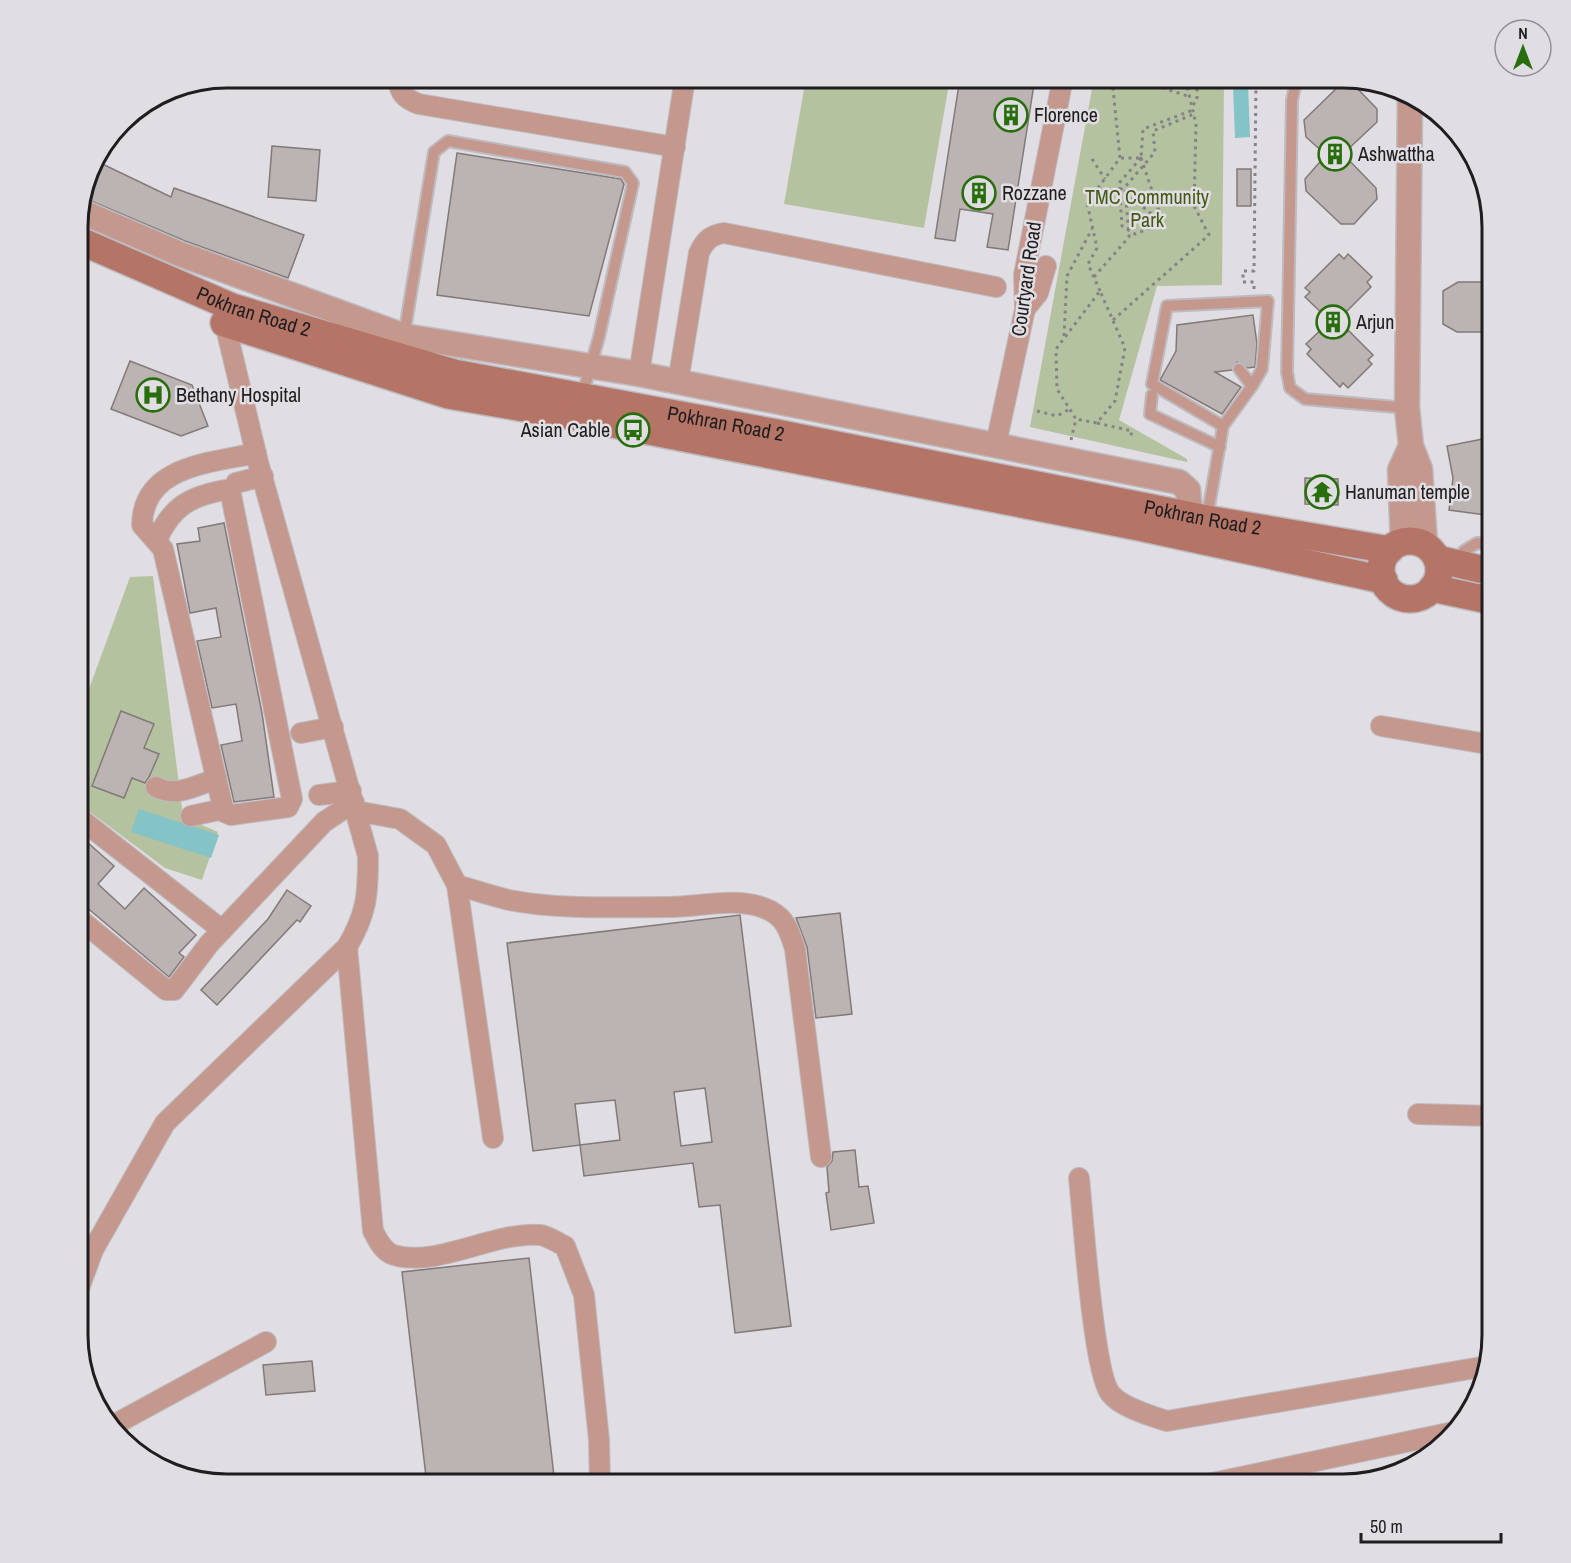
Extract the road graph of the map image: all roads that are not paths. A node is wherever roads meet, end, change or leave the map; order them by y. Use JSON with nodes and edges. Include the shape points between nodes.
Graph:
{"nodes":[{"id":1,"x":400,"y":89,"type":"edge"},
{"id":2,"x":683,"y":89,"type":"edge"},
{"id":3,"x":1062,"y":89,"type":"edge"},
{"id":4,"x":1294,"y":89,"type":"edge"},
{"id":5,"x":1410,"y":105,"type":"edge"},
{"id":6,"x":675,"y":147,"type":"junction"},
{"id":7,"x":89,"y":215,"type":"edge"},
{"id":8,"x":89,"y":246,"type":"edge"},
{"id":9,"x":89,"y":263,"type":"edge"},
{"id":10,"x":1047,"y":266,"type":"dead end"},
{"id":11,"x":996,"y":287,"type":"dead end"},
{"id":12,"x":1025,"y":309,"type":"junction"},
{"id":13,"x":228,"y":315,"type":"junction"},
{"id":14,"x":404,"y":336,"type":"junction"},
{"id":15,"x":588,"y":366,"type":"junction"},
{"id":16,"x":1239,"y":369,"type":"dead end"},
{"id":17,"x":639,"y":374,"type":"junction"},
{"id":18,"x":678,"y":382,"type":"junction"},
{"id":19,"x":1252,"y":386,"type":"junction"},
{"id":20,"x":1152,"y":395,"type":"dead end"},
{"id":21,"x":579,"y":407,"type":"junction"},
{"id":22,"x":1407,"y":408,"type":"junction"},
{"id":23,"x":1223,"y":426,"type":"junction"},
{"id":24,"x":996,"y":444,"type":"junction"},
{"id":25,"x":1220,"y":447,"type":"junction"},
{"id":26,"x":259,"y":464,"type":"junction"},
{"id":27,"x":236,"y":483,"type":"dead end"},
{"id":28,"x":1198,"y":517,"type":"junction"},
{"id":29,"x":157,"y":540,"type":"junction"},
{"id":30,"x":1482,"y":544,"type":"edge"},
{"id":31,"x":1422,"y":552,"type":"junction"},
{"id":32,"x":1482,"y":569,"type":"edge"},
{"id":33,"x":1384,"y":580,"type":"junction"},
{"id":34,"x":1432,"y":588,"type":"junction"},
{"id":35,"x":1482,"y":599,"type":"edge"},
{"id":36,"x":1381,"y":726,"type":"dead end"},
{"id":37,"x":333,"y":727,"type":"junction"},
{"id":38,"x":302,"y":733,"type":"dead end"},
{"id":39,"x":1482,"y":743,"type":"edge"},
{"id":40,"x":208,"y":775,"type":"junction"},
{"id":41,"x":156,"y":787,"type":"dead end"},
{"id":42,"x":319,"y":795,"type":"dead end"},
{"id":43,"x":353,"y":801,"type":"junction"},
{"id":44,"x":223,"y":809,"type":"junction"},
{"id":45,"x":191,"y":816,"type":"dead end"},
{"id":46,"x":89,"y":826,"type":"edge"},
{"id":47,"x":457,"y":885,"type":"junction"},
{"id":48,"x":89,"y":927,"type":"edge"},
{"id":49,"x":222,"y":930,"type":"junction"},
{"id":50,"x":346,"y":947,"type":"junction"},
{"id":51,"x":1418,"y":1114,"type":"dead end"},
{"id":52,"x":1482,"y":1116,"type":"edge"},
{"id":53,"x":493,"y":1138,"type":"dead end"},
{"id":54,"x":821,"y":1157,"type":"dead end"},
{"id":55,"x":1079,"y":1178,"type":"dead end"},
{"id":56,"x":89,"y":1261,"type":"edge"},
{"id":57,"x":266,"y":1342,"type":"dead end"},
{"id":58,"x":1479,"y":1367,"type":"edge"},
{"id":59,"x":119,"y":1422,"type":"edge"},
{"id":60,"x":1441,"y":1434,"type":"edge"},
{"id":61,"x":600,"y":1474,"type":"edge"},
{"id":62,"x":1255,"y":1474,"type":"edge"}],
"edges":[{"from":1,"to":6,"type":"street","via":[[408,100],[419,104]]},
{"from":2,"to":6,"type":"street"},
{"from":3,"to":12,"type":"street","name":"Courtyard Road","via":[[1024,275]]},
{"from":4,"to":22,"type":"lane","via":[[1287,372],[1290,388],[1305,399]]},
{"from":5,"to":22,"type":"street"},
{"from":6,"to":17,"type":"street"},
{"from":7,"to":14,"type":"street","via":[[180,254]]},
{"from":8,"to":13,"type":"main road","name":"Pokhran Road 2"},
{"from":9,"to":13,"type":"main road","name":"Pokhran Road 2"},
{"from":10,"to":12,"type":"street","via":[[1038,293]]},
{"from":11,"to":18,"type":"street","via":[[724,233],[713,235],[699,253]]},
{"from":12,"to":24,"type":"street","name":"Courtyard Road"},
{"from":13,"to":21,"type":"main road","name":"Pokhran Road 2"},
{"from":13,"to":26,"type":"street"},
{"from":14,"to":15,"type":"street"},
{"from":14,"to":15,"type":"lane","via":[[434,152],[448,141],[625,172],[633,183],[599,337]]},
{"from":15,"to":17,"type":"street"},
{"from":15,"to":21,"type":"lane"},
{"from":16,"to":19,"type":"lane"},
{"from":17,"to":18,"type":"street"},
{"from":18,"to":24,"type":"street"},
{"from":19,"to":23,"type":"lane"},
{"from":19,"to":23,"type":"lane","via":[[1262,369],[1268,301],[1167,306],[1152,384]]},
{"from":20,"to":25,"type":"lane","via":[[1150,414]]},
{"from":21,"to":28,"type":"main road","name":"Pokhran Road 2"},
{"from":21,"to":33,"type":"main road","name":"Pokhran Road 2"},
{"from":22,"to":31,"type":"street","via":[[1411,446],[1400,471]]},
{"from":23,"to":25,"type":"lane"},
{"from":24,"to":28,"type":"street","via":[[1179,482],[1188,490]]},
{"from":25,"to":28,"type":"lane"},
{"from":26,"to":27,"type":"street"},
{"from":26,"to":29,"type":"street","via":[[171,485],[142,525]]},
{"from":26,"to":37,"type":"street"},
{"from":28,"to":31,"type":"main road","name":"Pokhran Road 2"},
{"from":29,"to":40,"type":"street","via":[[163,549],[189,658]]},
{"from":29,"to":44,"type":"street","via":[[165,523],[190,498],[225,490],[231,495],[292,799],[288,807],[231,816]]},
{"from":30,"to":31,"type":"lane","via":[[1464,552]]},
{"from":31,"to":32,"type":"main road","name":"Pokhran Road 2"},
{"from":31,"to":33,"type":"main road","via":[[1382,565]]},
{"from":31,"to":34,"type":"main road","via":[[1439,574]]},
{"from":33,"to":34,"type":"main road","via":[[1395,594],[1406,598],[1417,598]]},
{"from":34,"to":35,"type":"main road"},
{"from":36,"to":39,"type":"street"},
{"from":37,"to":38,"type":"street"},
{"from":37,"to":43,"type":"street"},
{"from":40,"to":41,"type":"street","via":[[174,792]]},
{"from":40,"to":44,"type":"street"},
{"from":42,"to":43,"type":"street"},
{"from":43,"to":47,"type":"street","via":[[400,819],[436,845]]},
{"from":43,"to":49,"type":"street","via":[[328,819]]},
{"from":43,"to":50,"type":"street","via":[[368,856],[368,888],[362,921]]},
{"from":44,"to":45,"type":"street"},
{"from":46,"to":49,"type":"street"},
{"from":47,"to":53,"type":"street"},
{"from":47,"to":54,"type":"street","via":[[510,900],[568,907],[734,903],[762,907],[779,915],[789,929],[795,949]]},
{"from":48,"to":49,"type":"street","via":[[166,990],[174,990]]},
{"from":50,"to":56,"type":"street","via":[[165,1123]]},
{"from":50,"to":61,"type":"street","via":[[373,1231],[392,1255],[446,1254],[500,1239],[541,1235],[565,1246],[584,1295]]},
{"from":51,"to":52,"type":"street"},
{"from":55,"to":58,"type":"street","via":[[1098,1356],[1109,1393],[1135,1410],[1167,1421]]},
{"from":57,"to":59,"type":"street"},
{"from":60,"to":62,"type":"street"}]}
